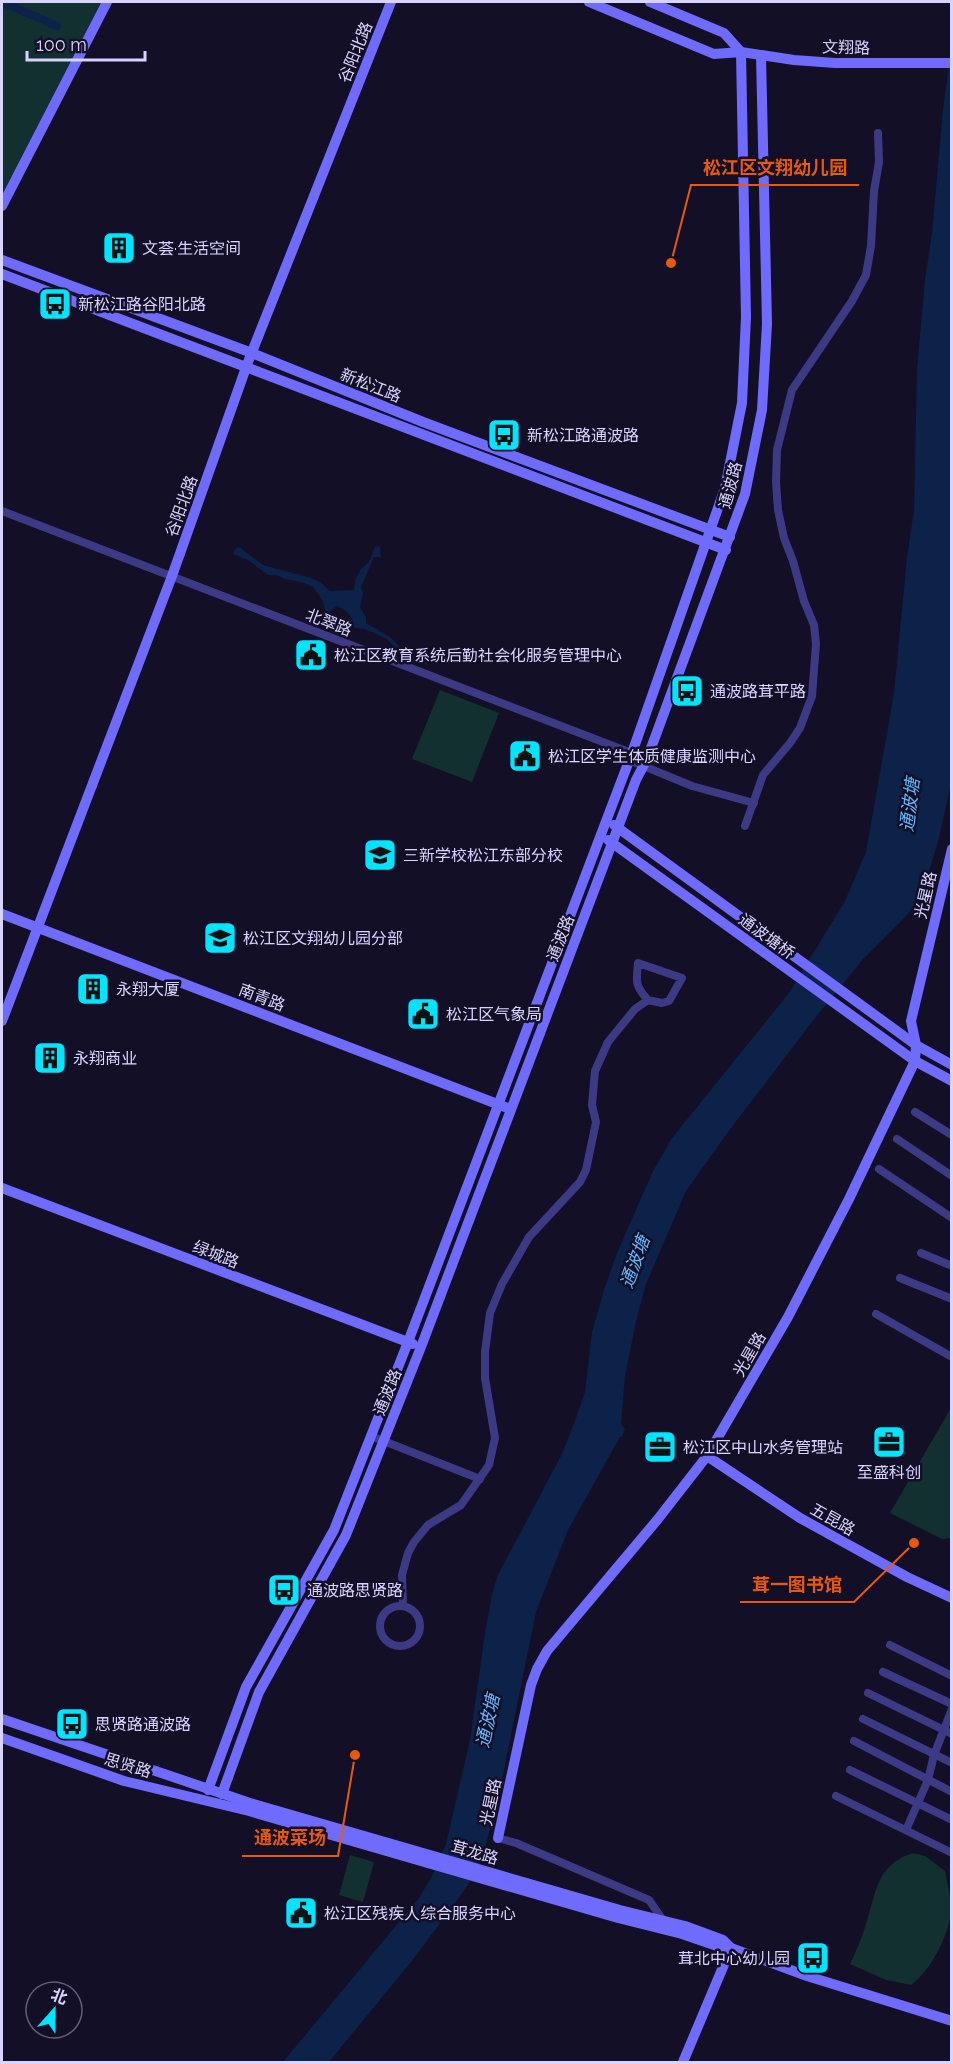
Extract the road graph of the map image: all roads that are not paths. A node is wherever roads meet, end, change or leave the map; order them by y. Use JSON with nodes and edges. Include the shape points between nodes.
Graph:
{"nodes":[{"id":1,"x":107,"y":2,"type":"edge"},
{"id":2,"x":391,"y":2,"type":"edge"},
{"id":3,"x":589,"y":2,"type":"edge"},
{"id":4,"x":651,"y":2,"type":"edge"},
{"id":5,"x":741,"y":52,"type":"junction"},
{"id":6,"x":760,"y":55,"type":"junction"},
{"id":7,"x":948,"y":63,"type":"edge"},
{"id":8,"x":878,"y":133,"type":"dead end"},
{"id":9,"x":2,"y":206,"type":"edge"},
{"id":10,"x":2,"y":260,"type":"edge"},
{"id":11,"x":2,"y":274,"type":"edge"},
{"id":12,"x":252,"y":353,"type":"junction"},
{"id":13,"x":246,"y":368,"type":"junction"},
{"id":14,"x":2,"y":511,"type":"edge"},
{"id":15,"x":710,"y":530,"type":"junction"},
{"id":16,"x":730,"y":537,"type":"junction"},
{"id":17,"x":706,"y":542,"type":"junction"},
{"id":18,"x":726,"y":550,"type":"junction"},
{"id":19,"x":172,"y":576,"type":"junction"},
{"id":20,"x":631,"y":757,"type":"junction"},
{"id":21,"x":645,"y":762,"type":"junction"},
{"id":22,"x":754,"y":803,"type":"junction"},
{"id":23,"x":606,"y":820,"type":"junction"},
{"id":24,"x":745,"y":826,"type":"dead end"},
{"id":25,"x":618,"y":828,"type":"junction"},
{"id":26,"x":601,"y":834,"type":"junction"},
{"id":27,"x":612,"y":843,"type":"junction"},
{"id":28,"x":951,"y":849,"type":"edge"},
{"id":29,"x":2,"y":914,"type":"edge"},
{"id":30,"x":38,"y":927,"type":"junction"},
{"id":31,"x":648,"y":1000,"type":"junction"},
{"id":32,"x":2,"y":1021,"type":"edge"},
{"id":33,"x":916,"y":1045,"type":"junction"},
{"id":34,"x":915,"y":1061,"type":"junction"},
{"id":35,"x":951,"y":1065,"type":"edge"},
{"id":36,"x":951,"y":1081,"type":"edge"},
{"id":37,"x":498,"y":1105,"type":"junction"},
{"id":38,"x":511,"y":1110,"type":"junction"},
{"id":39,"x":915,"y":1112,"type":"dead end"},
{"id":40,"x":951,"y":1135,"type":"edge"},
{"id":41,"x":897,"y":1139,"type":"dead end"},
{"id":42,"x":879,"y":1169,"type":"dead end"},
{"id":43,"x":951,"y":1176,"type":"edge"},
{"id":44,"x":2,"y":1188,"type":"edge"},
{"id":45,"x":951,"y":1218,"type":"edge"},
{"id":46,"x":921,"y":1253,"type":"dead end"},
{"id":47,"x":951,"y":1266,"type":"edge"},
{"id":48,"x":900,"y":1278,"type":"dead end"},
{"id":49,"x":951,"y":1299,"type":"edge"},
{"id":50,"x":876,"y":1314,"type":"dead end"},
{"id":51,"x":408,"y":1342,"type":"junction"},
{"id":52,"x":421,"y":1347,"type":"junction"},
{"id":53,"x":951,"y":1357,"type":"edge"},
{"id":54,"x":371,"y":1436,"type":"junction"},
{"id":55,"x":384,"y":1441,"type":"junction"},
{"id":56,"x":706,"y":1456,"type":"junction"},
{"id":57,"x":480,"y":1479,"type":"junction"},
{"id":58,"x":951,"y":1598,"type":"edge"},
{"id":59,"x":403,"y":1606,"type":"junction"},
{"id":60,"x":890,"y":1645,"type":"dead end"},
{"id":61,"x":883,"y":1671,"type":"dead end"},
{"id":62,"x":951,"y":1676,"type":"edge"},
{"id":63,"x":868,"y":1693,"type":"dead end"},
{"id":64,"x":951,"y":1707,"type":"edge"},
{"id":65,"x":2,"y":1719,"type":"edge"},
{"id":66,"x":863,"y":1719,"type":"dead end"},
{"id":67,"x":947,"y":1732,"type":"edge"},
{"id":68,"x":2,"y":1738,"type":"edge"},
{"id":69,"x":854,"y":1741,"type":"dead end"},
{"id":70,"x":934,"y":1755,"type":"junction"},
{"id":71,"x":951,"y":1763,"type":"edge"},
{"id":72,"x":850,"y":1770,"type":"dead end"},
{"id":73,"x":928,"y":1780,"type":"junction"},
{"id":74,"x":951,"y":1792,"type":"edge"},
{"id":75,"x":222,"y":1794,"type":"junction"},
{"id":76,"x":206,"y":1795,"type":"junction"},
{"id":77,"x":836,"y":1796,"type":"dead end"},
{"id":78,"x":917,"y":1803,"type":"junction"},
{"id":79,"x":249,"y":1807,"type":"junction"},
{"id":80,"x":951,"y":1820,"type":"edge"},
{"id":81,"x":906,"y":1830,"type":"junction"},
{"id":82,"x":498,"y":1838,"type":"joint"},
{"id":83,"x":951,"y":1853,"type":"edge"},
{"id":84,"x":619,"y":1914,"type":"junction"},
{"id":85,"x":663,"y":1920,"type":"junction"},
{"id":86,"x":731,"y":1948,"type":"junction"},
{"id":87,"x":951,"y":2021,"type":"edge"},
{"id":88,"x":683,"y":2062,"type":"edge"}],
"edges":[{"from":1,"to":9,"type":"main road"},
{"from":2,"to":12,"type":"main road","name":"谷阳北路"},
{"from":3,"to":5,"type":"main road","name":"文翔路","via":[[714,54]]},
{"from":4,"to":5,"type":"main road","via":[[724,33]]},
{"from":5,"to":6,"type":"main road","name":"文翔路"},
{"from":5,"to":15,"type":"main road","name":"通波路","via":[[746,317],[742,404],[725,488]]},
{"from":6,"to":7,"type":"main road","name":"文翔路","via":[[835,63]]},
{"from":6,"to":16,"type":"main road","name":"通波路","via":[[767,324],[762,410],[745,494]]},
{"from":8,"to":22,"type":"street","via":[[879,162],[866,275],[792,390],[777,450],[778,510],[816,644],[812,696],[800,728],[763,776]]},
{"from":10,"to":12,"type":"main road","name":"新松江路"},
{"from":11,"to":13,"type":"main road","name":"新松江路"},
{"from":12,"to":13,"type":"main road","name":"谷阳北路"},
{"from":12,"to":15,"type":"main road","name":"新松江路"},
{"from":13,"to":17,"type":"main road","name":"新松江路"},
{"from":13,"to":19,"type":"main road","name":"谷阳北路"},
{"from":14,"to":19,"type":"street","name":"北翠路"},
{"from":15,"to":16,"type":"main road","name":"新松江路"},
{"from":15,"to":17,"type":"main road","name":"通波路"},
{"from":16,"to":18,"type":"main road","name":"通波路"},
{"from":17,"to":18,"type":"main road","name":"新松江路"},
{"from":17,"to":20,"type":"main road","name":"通波路"},
{"from":18,"to":21,"type":"main road","name":"通波路"},
{"from":19,"to":20,"type":"street","name":"北翠路"},
{"from":19,"to":30,"type":"main road","name":"谷阳北路"},
{"from":20,"to":21,"type":"street","name":"北翠路"},
{"from":20,"to":23,"type":"main road","name":"通波路"},
{"from":21,"to":22,"type":"street","name":"北翠路","via":[[692,786]]},
{"from":21,"to":25,"type":"main road","name":"通波路"},
{"from":22,"to":24,"type":"street"},
{"from":23,"to":25,"type":"main road"},
{"from":23,"to":26,"type":"main road","name":"通波路"},
{"from":25,"to":27,"type":"main road","name":"通波路"},
{"from":25,"to":33,"type":"main road"},
{"from":26,"to":27,"type":"main road","name":"通波塘桥"},
{"from":26,"to":37,"type":"main road","name":"通波路"},
{"from":27,"to":34,"type":"main road","name":"通波塘桥"},
{"from":27,"to":38,"type":"main road","name":"通波路"},
{"from":28,"to":33,"type":"main road","name":"光星路","via":[[911,1022]]},
{"from":29,"to":30,"type":"main road","name":"南青路"},
{"from":30,"to":32,"type":"main road","name":"谷阳北路"},
{"from":30,"to":37,"type":"main road","name":"南青路"},
{"from":31,"to":31,"type":"street","via":[[638,989],[638,963],[682,978],[669,1000]]},
{"from":31,"to":57,"type":"street","via":[[634,1009],[608,1042],[595,1071],[592,1105],[596,1122],[580,1182],[529,1238],[490,1313],[484,1364],[495,1438],[489,1465]]},
{"from":33,"to":34,"type":"main road","name":"光星路"},
{"from":33,"to":35,"type":"main road"},
{"from":34,"to":36,"type":"main road","name":"通波塘桥"},
{"from":34,"to":56,"type":"main road","name":"光星路","via":[[788,1317]]},
{"from":37,"to":38,"type":"main road","name":"南青路"},
{"from":37,"to":51,"type":"main road","name":"通波路"},
{"from":38,"to":52,"type":"main road","name":"通波路"},
{"from":39,"to":40,"type":"street"},
{"from":41,"to":43,"type":"street"},
{"from":42,"to":45,"type":"street"},
{"from":44,"to":51,"type":"main road","name":"绿城路"},
{"from":46,"to":47,"type":"street"},
{"from":48,"to":49,"type":"street"},
{"from":50,"to":53,"type":"street"},
{"from":51,"to":52,"type":"main road","name":"绿城路"},
{"from":51,"to":54,"type":"main road","name":"通波路"},
{"from":52,"to":55,"type":"main road","name":"通波路"},
{"from":54,"to":55,"type":"street"},
{"from":54,"to":76,"type":"main road","name":"通波路","via":[[334,1530],[246,1687]]},
{"from":55,"to":57,"type":"street"},
{"from":55,"to":75,"type":"main road","name":"通波路","via":[[346,1535],[259,1692]]},
{"from":56,"to":58,"type":"main road","name":"五昆路","via":[[800,1518]]},
{"from":56,"to":82,"type":"main road","name":"光星路","via":[[547,1651],[537,1669]]},
{"from":57,"to":59,"type":"street","via":[[461,1505],[428,1525],[414,1542],[402,1575]]},
{"from":59,"to":59,"type":"street","via":[[385,1613],[380,1625],[383,1637],[400,1646],[412,1641],[419,1624],[414,1612]]},
{"from":60,"to":62,"type":"street"},
{"from":61,"to":64,"type":"street"},
{"from":63,"to":67,"type":"street"},
{"from":64,"to":67,"type":"street"},
{"from":65,"to":76,"type":"main road","name":"思贤路","via":[[168,1773]]},
{"from":66,"to":70,"type":"street"},
{"from":67,"to":70,"type":"street"},
{"from":68,"to":76,"type":"main road","name":"思贤路","via":[[124,1781]]},
{"from":69,"to":73,"type":"street"},
{"from":70,"to":71,"type":"street"},
{"from":70,"to":73,"type":"street"},
{"from":72,"to":78,"type":"street"},
{"from":73,"to":74,"type":"street"},
{"from":73,"to":78,"type":"street"},
{"from":75,"to":76,"type":"main road","name":"茸龙路"},
{"from":75,"to":79,"type":"main road","name":"茸龙路"},
{"from":76,"to":79,"type":"main road","name":"思贤路"},
{"from":77,"to":81,"type":"street"},
{"from":78,"to":80,"type":"street"},
{"from":78,"to":81,"type":"street"},
{"from":79,"to":84,"type":"main road","name":"茸龙路"},
{"from":81,"to":83,"type":"street"},
{"from":82,"to":85,"type":"street","via":[[649,1900]]},
{"from":84,"to":85,"type":"main road","name":"茸龙路"},
{"from":84,"to":86,"type":"main road","name":"茸龙路"},
{"from":85,"to":86,"type":"main road","name":"茸龙路","via":[[723,1940]]},
{"from":86,"to":87,"type":"main road","name":"茸龙路"},
{"from":86,"to":88,"type":"main road"}]}
